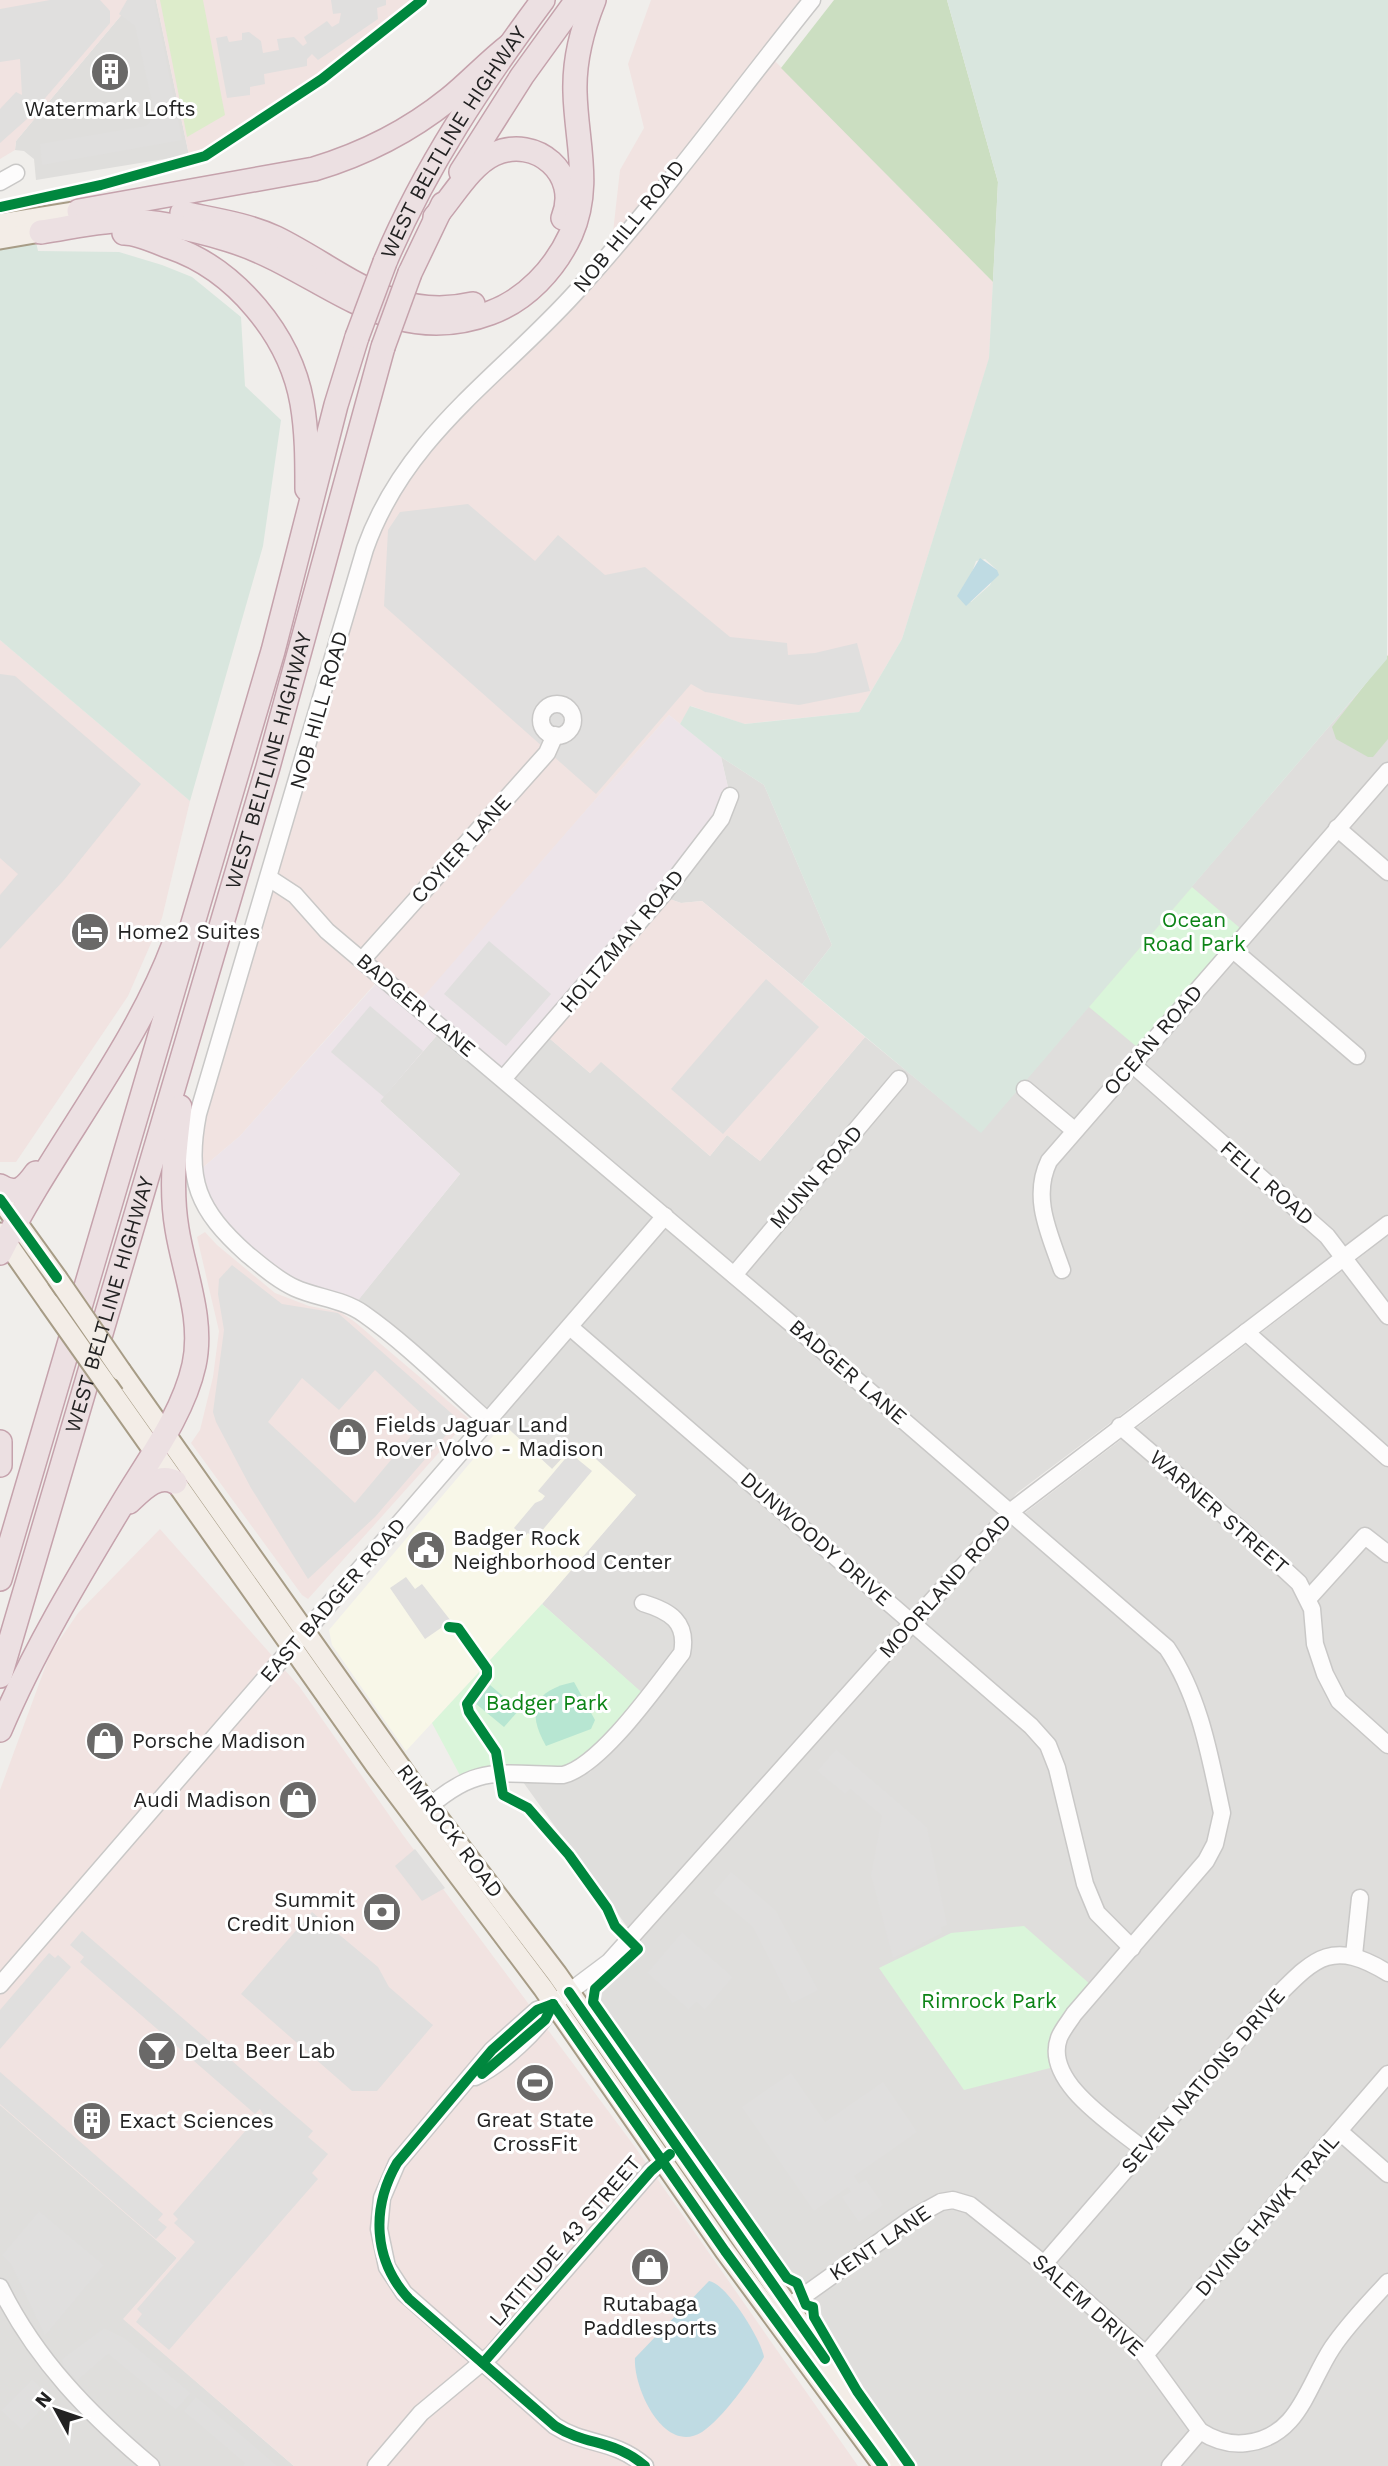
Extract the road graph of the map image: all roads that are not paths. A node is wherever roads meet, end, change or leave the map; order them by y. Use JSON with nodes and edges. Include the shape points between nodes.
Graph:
{"nodes":[{"id":1,"x":543,"y":0,"type":"edge"},
{"id":2,"x":577,"y":0,"type":"edge"},
{"id":3,"x":594,"y":0,"type":"edge"},
{"id":4,"x":812,"y":0,"type":"edge"},
{"id":5,"x":510,"y":45,"type":"junction"},
{"id":6,"x":16,"y":173,"type":"dead end"},
{"id":7,"x":0,"y":182,"type":"edge"},
{"id":8,"x":79,"y":211,"type":"junction"},
{"id":9,"x":435,"y":218,"type":"junction"},
{"id":10,"x":0,"y":224,"type":"edge"},
{"id":11,"x":41,"y":232,"type":"junction"},
{"id":12,"x":0,"y":239,"type":"edge"},
{"id":13,"x":307,"y":527,"type":"junction"},
{"id":14,"x":555,"y":735,"type":"dead end"},
{"id":15,"x":1388,"y":771,"type":"edge"},
{"id":16,"x":230,"y":794,"type":"junction"},
{"id":17,"x":730,"y":796,"type":"dead end"},
{"id":18,"x":1337,"y":828,"type":"junction"},
{"id":19,"x":1388,"y":872,"type":"edge"},
{"id":20,"x":269,"y":878,"type":"junction"},
{"id":21,"x":1232,"y":949,"type":"junction"},
{"id":22,"x":362,"y":960,"type":"junction"},
{"id":23,"x":189,"y":1037,"type":"junction"},
{"id":24,"x":1357,"y":1056,"type":"dead end"},
{"id":25,"x":1132,"y":1064,"type":"junction"},
{"id":26,"x":503,"y":1079,"type":"junction"},
{"id":27,"x":899,"y":1079,"type":"dead end"},
{"id":28,"x":1025,"y":1089,"type":"dead end"},
{"id":29,"x":1074,"y":1130,"type":"junction"},
{"id":30,"x":67,"y":1135,"type":"junction"},
{"id":31,"x":0,"y":1186,"type":"edge"},
{"id":32,"x":0,"y":1199,"type":"edge"},
{"id":33,"x":665,"y":1216,"type":"junction"},
{"id":34,"x":1388,"y":1224,"type":"edge"},
{"id":35,"x":5,"y":1237,"type":"edge"},
{"id":36,"x":1345,"y":1256,"type":"junction"},
{"id":37,"x":1062,"y":1270,"type":"dead end"},
{"id":38,"x":734,"y":1275,"type":"junction"},
{"id":39,"x":1388,"y":1316,"type":"edge"},
{"id":40,"x":570,"y":1327,"type":"junction"},
{"id":41,"x":1246,"y":1332,"type":"junction"},
{"id":42,"x":489,"y":1422,"type":"junction"},
{"id":43,"x":1120,"y":1426,"type":"junction"},
{"id":44,"x":165,"y":1431,"type":"junction"},
{"id":45,"x":0,"y":1442,"type":"edge"},
{"id":46,"x":153,"y":1451,"type":"junction"},
{"id":47,"x":1388,"y":1458,"type":"edge"},
{"id":48,"x":0,"y":1465,"type":"edge"},
{"id":49,"x":175,"y":1482,"type":"junction"},
{"id":50,"x":1012,"y":1511,"type":"junction"},
{"id":51,"x":116,"y":1513,"type":"junction"},
{"id":52,"x":1388,"y":1554,"type":"edge"},
{"id":53,"x":0,"y":1579,"type":"edge"},
{"id":54,"x":1308,"y":1599,"type":"junction"},
{"id":55,"x":643,"y":1603,"type":"dead end"},
{"id":56,"x":913,"y":1622,"type":"junction"},
{"id":57,"x":298,"y":1639,"type":"junction"},
{"id":58,"x":0,"y":1676,"type":"edge"},
{"id":59,"x":0,"y":1730,"type":"edge"},
{"id":60,"x":1388,"y":1745,"type":"edge"},
{"id":61,"x":423,"y":1813,"type":"junction"},
{"id":62,"x":1360,"y":1898,"type":"dead end"},
{"id":63,"x":1132,"y":1948,"type":"junction"},
{"id":64,"x":1354,"y":1955,"type":"junction"},
{"id":65,"x":1388,"y":1973,"type":"edge"},
{"id":66,"x":0,"y":1985,"type":"edge"},
{"id":67,"x":561,"y":1998,"type":"junction"},
{"id":68,"x":1388,"y":2074,"type":"edge"},
{"id":69,"x":1339,"y":2131,"type":"junction"},
{"id":70,"x":678,"y":2147,"type":"junction"},
{"id":71,"x":1143,"y":2149,"type":"junction"},
{"id":72,"x":663,"y":2160,"type":"junction"},
{"id":73,"x":1388,"y":2174,"type":"edge"},
{"id":74,"x":955,"y":2201,"type":"joint"},
{"id":75,"x":1044,"y":2264,"type":"junction"},
{"id":76,"x":1388,"y":2282,"type":"edge"},
{"id":77,"x":0,"y":2287,"type":"edge"},
{"id":78,"x":782,"y":2311,"type":"junction"},
{"id":79,"x":1145,"y":2355,"type":"junction"},
{"id":80,"x":483,"y":2363,"type":"junction"},
{"id":81,"x":1200,"y":2431,"type":"junction"},
{"id":82,"x":151,"y":2466,"type":"edge"},
{"id":83,"x":376,"y":2466,"type":"edge"},
{"id":84,"x":645,"y":2466,"type":"edge"},
{"id":85,"x":883,"y":2466,"type":"edge"},
{"id":86,"x":894,"y":2466,"type":"edge"},
{"id":87,"x":1170,"y":2466,"type":"edge"}],
"edges":[{"from":1,"to":5,"type":"highway","name":"WEST BELTLINE HIGHWAY"},
{"from":2,"to":9,"type":"highway","name":"WEST BELTLINE HIGHWAY","via":[[522,76]]},
{"from":3,"to":11,"type":"highway","via":[[576,59],[581,201],[555,262],[533,288],[503,308],[441,325],[410,323],[355,303],[262,253],[191,230],[106,221]]},
{"from":4,"to":20,"type":"street","name":"NOB HILL ROAD","via":[[575,293],[432,433],[406,468],[365,549]]},
{"from":5,"to":8,"type":"highway","via":[[422,119],[345,160]]},
{"from":5,"to":13,"type":"highway","name":"WEST BELTLINE HIGHWAY","bridge":true,"via":[[424,179],[385,262],[336,405]]},
{"from":6,"to":7,"type":"street"},
{"from":8,"to":9,"type":"highway","via":[[174,212],[240,225],[275,238],[389,300],[418,309],[456,308],[484,301],[515,283],[539,261],[567,208],[566,186],[555,165],[542,154],[510,149],[491,155],[476,168]]},
{"from":8,"to":10,"type":"main road"},
{"from":9,"to":23,"type":"highway","name":"WEST BELTLINE HIGHWAY","bridge":true,"via":[[383,347],[300,659]]},
{"from":11,"to":12,"type":"main road"},
{"from":11,"to":13,"type":"highway","via":[[129,233],[192,254],[255,306],[272,331],[301,400],[307,439]]},
{"from":13,"to":16,"type":"highway","name":"WEST BELTLINE HIGHWAY"},
{"from":14,"to":22,"type":"street","name":"COYIER LANE","via":[[547,753]]},
{"from":15,"to":18,"type":"street","name":"OCEAN ROAD"},
{"from":16,"to":30,"type":"highway","via":[[143,1012]]},
{"from":16,"to":53,"type":"highway","name":"WEST BELTLINE HIGHWAY"},
{"from":17,"to":26,"type":"street","name":"HOLTZMAN ROAD","via":[[721,819],[673,881]]},
{"from":18,"to":19,"type":"street"},
{"from":18,"to":21,"type":"street","name":"OCEAN ROAD"},
{"from":20,"to":22,"type":"street","name":"BADGER LANE","via":[[295,895],[327,931]]},
{"from":20,"to":42,"type":"street","name":"NOB HILL ROAD","via":[[198,1114],[192,1158],[201,1199],[213,1221],[269,1273],[295,1288],[363,1313]]},
{"from":21,"to":24,"type":"street"},
{"from":21,"to":25,"type":"street","name":"OCEAN ROAD"},
{"from":22,"to":26,"type":"street","name":"BADGER LANE"},
{"from":23,"to":44,"type":"highway","via":[[172,1192],[197,1342],[190,1379]]},
{"from":23,"to":58,"type":"highway","name":"WEST BELTLINE HIGHWAY"},
{"from":25,"to":29,"type":"street","name":"OCEAN ROAD"},
{"from":25,"to":36,"type":"street","name":"FELL ROAD"},
{"from":26,"to":33,"type":"street","name":"BADGER LANE"},
{"from":27,"to":38,"type":"street","name":"MUNN ROAD"},
{"from":28,"to":29,"type":"street"},
{"from":29,"to":37,"type":"street","name":"OCEAN ROAD","via":[[1049,1161],[1042,1184],[1041,1206]]},
{"from":30,"to":31,"type":"highway","via":[[26,1187],[13,1192]]},
{"from":30,"to":35,"type":"highway"},
{"from":32,"to":35,"type":"main road","name":"RIMROCK ROAD"},
{"from":33,"to":38,"type":"street","name":"BADGER LANE"},
{"from":33,"to":40,"type":"street","name":"EAST BADGER ROAD"},
{"from":34,"to":36,"type":"street","name":"MOORLAND ROAD"},
{"from":35,"to":44,"type":"main road","name":"RIMROCK ROAD","bridge":true,"via":[[57,1278]]},
{"from":35,"to":46,"type":"main road","name":"RIMROCK ROAD","bridge":true},
{"from":36,"to":39,"type":"street","name":"FELL ROAD"},
{"from":36,"to":41,"type":"street","name":"MOORLAND ROAD"},
{"from":38,"to":50,"type":"street","name":"BADGER LANE"},
{"from":40,"to":42,"type":"street","name":"EAST BADGER ROAD"},
{"from":40,"to":56,"type":"street","name":"DUNWOODY DRIVE"},
{"from":41,"to":43,"type":"street","name":"MOORLAND ROAD"},
{"from":41,"to":47,"type":"street"},
{"from":42,"to":57,"type":"street","name":"EAST BADGER ROAD"},
{"from":43,"to":50,"type":"street","name":"MOORLAND ROAD"},
{"from":43,"to":54,"type":"street","name":"WARNER STREET","via":[[1282,1565]]},
{"from":44,"to":46,"type":"highway"},
{"from":44,"to":57,"type":"main road","name":"RIMROCK ROAD"},
{"from":45,"to":48,"type":"highway"},
{"from":46,"to":49,"type":"main road","name":"RIMROCK ROAD"},
{"from":46,"to":51,"type":"highway"},
{"from":49,"to":51,"type":"highway","via":[[161,1479],[147,1486]]},
{"from":49,"to":57,"type":"main road","name":"RIMROCK ROAD"},
{"from":50,"to":56,"type":"street","name":"MOORLAND ROAD"},
{"from":50,"to":63,"type":"street","name":"BADGER LANE","via":[[1157,1637],[1179,1665],[1196,1705],[1222,1813],[1219,1830],[1206,1861]]},
{"from":51,"to":59,"type":"highway","via":[[55,1618]]},
{"from":52,"to":54,"type":"street","via":[[1365,1536]]},
{"from":54,"to":60,"type":"street","name":"WARNER STREET","via":[[1315,1644],[1339,1701]]},
{"from":55,"to":61,"type":"street","via":[[677,1619],[684,1634],[681,1653],[595,1757],[563,1776],[480,1774],[463,1781]]},
{"from":56,"to":63,"type":"street","name":"DUNWOODY DRIVE","via":[[1048,1745],[1085,1884],[1097,1913]]},
{"from":56,"to":67,"type":"street","name":"MOORLAND ROAD","via":[[609,1962]]},
{"from":57,"to":61,"type":"main road","name":"RIMROCK ROAD"},
{"from":57,"to":66,"type":"street","name":"EAST BADGER ROAD"},
{"from":61,"to":67,"type":"main road","name":"RIMROCK ROAD"},
{"from":62,"to":64,"type":"street"},
{"from":63,"to":71,"type":"street","name":"BADGER LANE","via":[[1074,2014],[1059,2038],[1057,2059],[1073,2089]]},
{"from":64,"to":65,"type":"street"},
{"from":64,"to":71,"type":"street","name":"SEVEN NATIONS DRIVE","via":[[1337,1955],[1304,1969]]},
{"from":67,"to":70,"type":"main road","name":"RIMROCK ROAD"},
{"from":67,"to":72,"type":"main road","name":"RIMROCK ROAD"},
{"from":67,"to":80,"type":"street","name":"MOORLAND ROAD","via":[[537,2010],[492,2050],[397,2163],[382,2198],[379,2229],[387,2267],[404,2293]]},
{"from":68,"to":69,"type":"street","name":"DIVING HAWK TRAIL"},
{"from":69,"to":73,"type":"street"},
{"from":69,"to":79,"type":"street","name":"DIVING HAWK TRAIL"},
{"from":70,"to":72,"type":"street","name":"LATITUDE 43 STREET"},
{"from":70,"to":78,"type":"main road","name":"RIMROCK ROAD"},
{"from":71,"to":75,"type":"street","name":"SEVEN NATIONS DRIVE"},
{"from":72,"to":78,"type":"main road","name":"RIMROCK ROAD","via":[[725,2251]]},
{"from":72,"to":80,"type":"street","name":"LATITUDE 43 STREET"},
{"from":74,"to":75,"type":"street","name":"SALEM DRIVE","via":[[981,2211]]},
{"from":74,"to":78,"type":"street","name":"KENT LANE","via":[[941,2202],[914,2217]]},
{"from":75,"to":79,"type":"street","name":"SALEM DRIVE"},
{"from":76,"to":81,"type":"street","via":[[1339,2339],[1283,2429],[1269,2438],[1238,2444]]},
{"from":77,"to":82,"type":"street","via":[[35,2349],[58,2378]]},
{"from":78,"to":85,"type":"main road","name":"RIMROCK ROAD"},
{"from":78,"to":86,"type":"main road","name":"RIMROCK ROAD","via":[[892,2455]]},
{"from":79,"to":81,"type":"street","name":"SALEM DRIVE"},
{"from":80,"to":83,"type":"street","name":"LATITUDE 43 STREET","via":[[421,2413]]},
{"from":80,"to":84,"type":"street","name":"MOORLAND ROAD","via":[[564,2431],[619,2447]]},
{"from":81,"to":87,"type":"street"}]}
